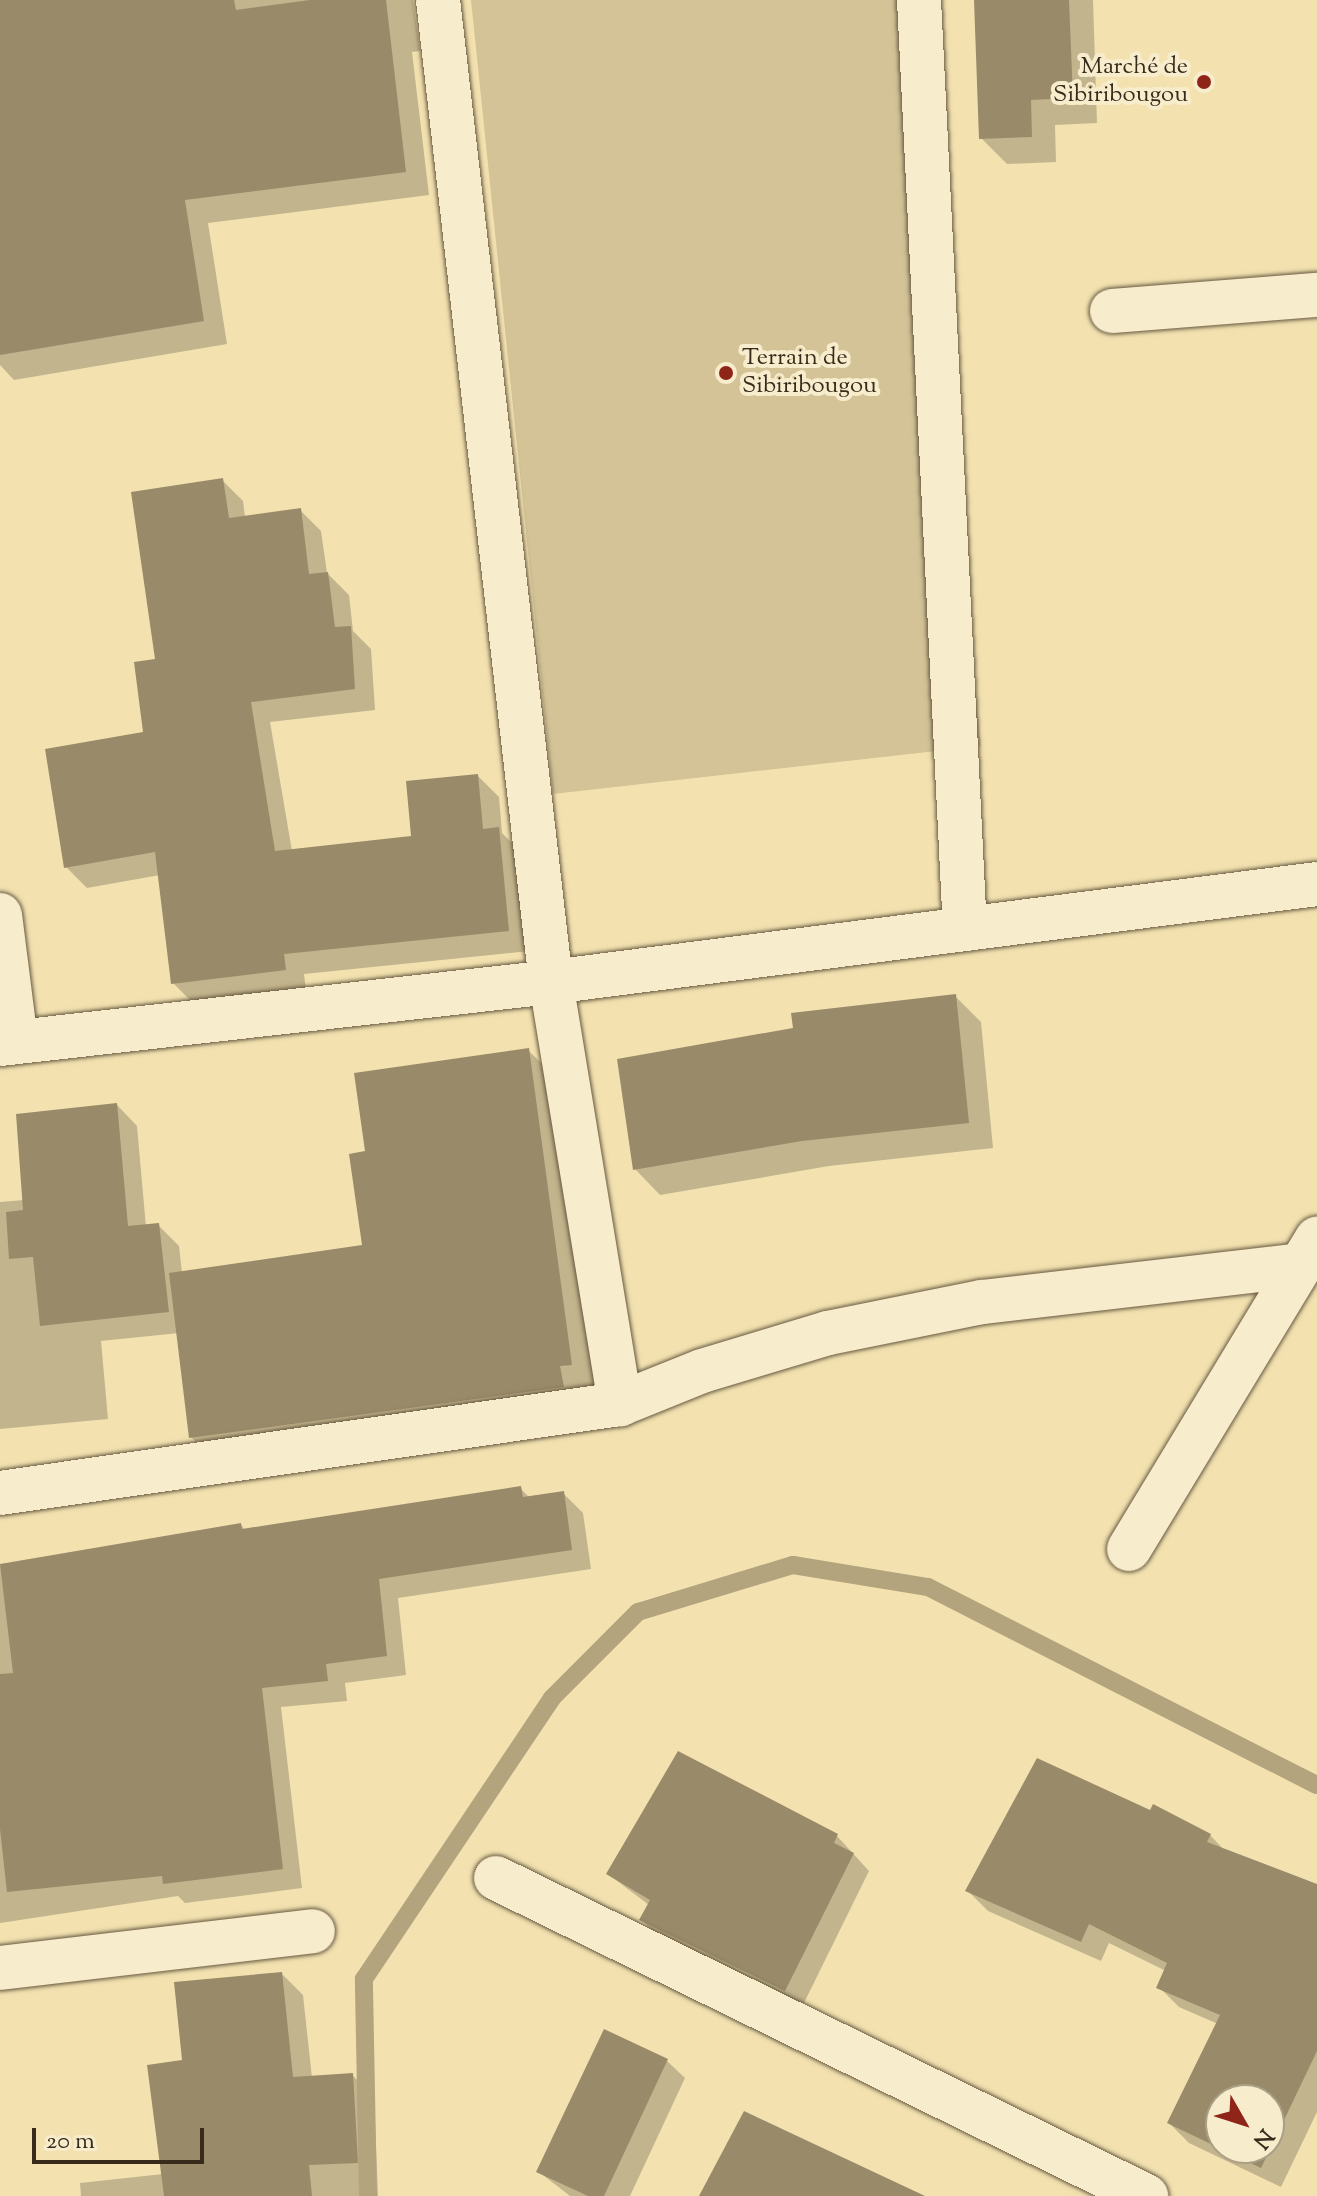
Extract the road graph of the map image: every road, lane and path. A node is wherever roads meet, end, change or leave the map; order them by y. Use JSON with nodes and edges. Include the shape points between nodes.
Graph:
{"nodes":[{"id":1,"x":438,"y":0,"type":"edge"},
{"id":2,"x":919,"y":0,"type":"edge"},
{"id":3,"x":1317,"y":295,"type":"edge"},
{"id":4,"x":1112,"y":311,"type":"dead end"},
{"id":5,"x":1317,"y":884,"type":"edge"},
{"id":6,"x":0,"y":915,"type":"edge"},
{"id":7,"x":965,"y":929,"type":"junction"},
{"id":8,"x":551,"y":982,"type":"junction"},
{"id":9,"x":8,"y":1043,"type":"edge"},
{"id":10,"x":1309,"y":1251,"type":"edge"},
{"id":11,"x":620,"y":1404,"type":"junction"},
{"id":12,"x":0,"y":1493,"type":"edge"},
{"id":13,"x":1129,"y":1549,"type":"dead end"},
{"id":14,"x":496,"y":1878,"type":"dead end"},
{"id":15,"x":313,"y":1931,"type":"dead end"},
{"id":16,"x":0,"y":1968,"type":"edge"},
{"id":17,"x":1146,"y":2196,"type":"edge"}],
"edges":[{"from":1,"to":8,"type":"street"},
{"from":2,"to":7,"type":"street"},
{"from":3,"to":4,"type":"street"},
{"from":5,"to":7,"type":"street"},
{"from":6,"to":9,"type":"street"},
{"from":7,"to":8,"type":"street"},
{"from":8,"to":9,"type":"street"},
{"from":8,"to":11,"type":"street"},
{"from":10,"to":11,"type":"street","via":[[890,1321],[702,1371]]},
{"from":10,"to":13,"type":"street"},
{"from":11,"to":12,"type":"street"},
{"from":14,"to":17,"type":"street"},
{"from":15,"to":16,"type":"street"}]}
